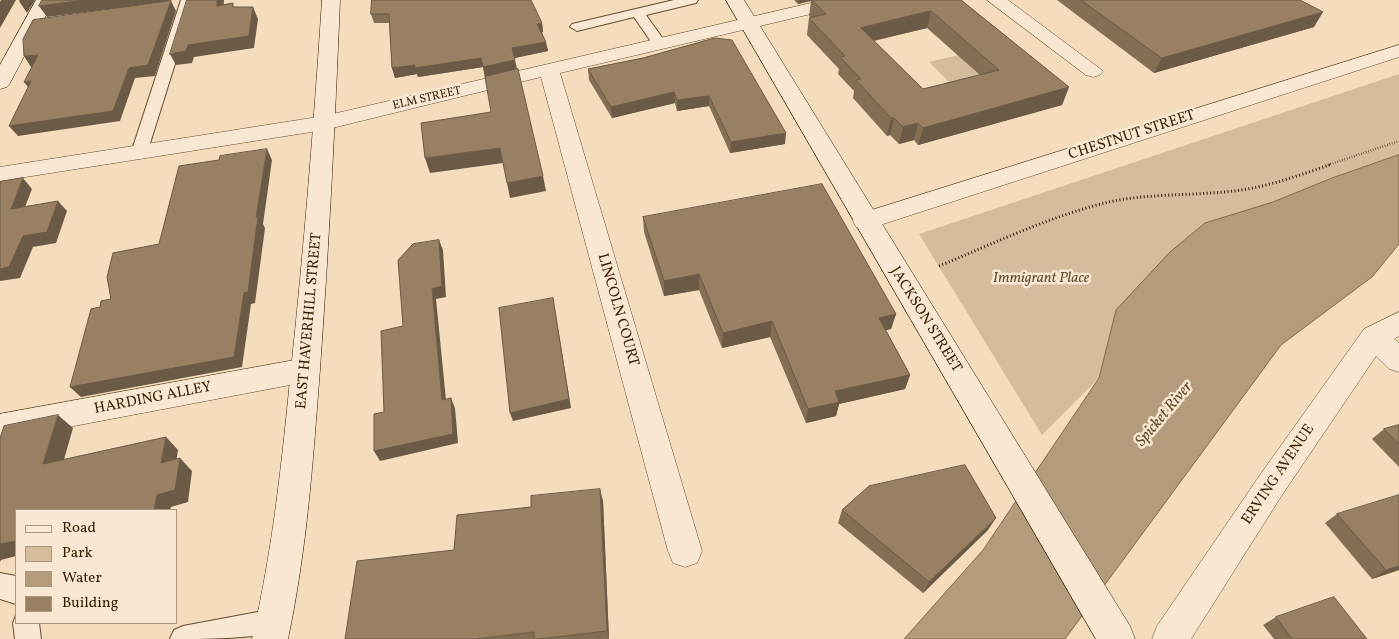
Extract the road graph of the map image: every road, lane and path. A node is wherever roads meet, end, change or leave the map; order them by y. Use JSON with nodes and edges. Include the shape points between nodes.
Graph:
{"nodes":[{"id":1,"x":45,"y":0,"type":"edge"},
{"id":2,"x":186,"y":0,"type":"edge"},
{"id":3,"x":331,"y":0,"type":"edge"},
{"id":4,"x":691,"y":0,"type":"edge"},
{"id":5,"x":735,"y":0,"type":"edge"},
{"id":6,"x":849,"y":0,"type":"edge"},
{"id":7,"x":996,"y":0,"type":"edge"},
{"id":8,"x":169,"y":8,"type":"edge"},
{"id":9,"x":638,"y":13,"type":"junction"},
{"id":10,"x":748,"y":22,"type":"junction"},
{"id":11,"x":52,"y":23,"type":"edge"},
{"id":12,"x":32,"y":25,"type":"junction"},
{"id":13,"x":577,"y":27,"type":"dead end"},
{"id":14,"x":659,"y":43,"type":"junction"},
{"id":15,"x":1399,"y":51,"type":"edge"},
{"id":16,"x":549,"y":70,"type":"junction"},
{"id":17,"x":1093,"y":71,"type":"dead end"},
{"id":18,"x":0,"y":83,"type":"edge"},
{"id":19,"x":324,"y":124,"type":"junction"},
{"id":20,"x":1399,"y":141,"type":"edge"},
{"id":21,"x":139,"y":153,"type":"junction"},
{"id":22,"x":0,"y":174,"type":"edge"},
{"id":23,"x":865,"y":221,"type":"junction"},
{"id":24,"x":939,"y":266,"type":"dead end"},
{"id":25,"x":1386,"y":330,"type":"edge"},
{"id":26,"x":1399,"y":361,"type":"edge"},
{"id":27,"x":306,"y":370,"type":"junction"},
{"id":28,"x":0,"y":428,"type":"edge"},
{"id":29,"x":685,"y":550,"type":"dead end"},
{"id":30,"x":0,"y":586,"type":"edge"},
{"id":31,"x":15,"y":591,"type":"edge"},
{"id":32,"x":26,"y":624,"type":"edge"},
{"id":33,"x":272,"y":630,"type":"edge"},
{"id":34,"x":28,"y":639,"type":"edge"},
{"id":35,"x":183,"y":639,"type":"edge"},
{"id":36,"x":1117,"y":639,"type":"edge"},
{"id":37,"x":1170,"y":639,"type":"edge"}],
"edges":[{"from":1,"to":12,"type":"street"},
{"from":2,"to":8,"type":"lane"},
{"from":2,"to":21,"type":"lane"},
{"from":3,"to":19,"type":"street","name":"EAST HAVERHILL STREET"},
{"from":4,"to":9,"type":"lane"},
{"from":5,"to":10,"type":"street","name":"JACKSON STREET"},
{"from":6,"to":10,"type":"street","name":"ELM STREET"},
{"from":7,"to":17,"type":"street"},
{"from":9,"to":13,"type":"lane"},
{"from":9,"to":14,"type":"lane"},
{"from":10,"to":14,"type":"street","name":"ELM STREET"},
{"from":10,"to":23,"type":"street","name":"JACKSON STREET"},
{"from":11,"to":12,"type":"lane"},
{"from":12,"to":18,"type":"street"},
{"from":14,"to":16,"type":"street","name":"ELM STREET"},
{"from":15,"to":23,"type":"street","name":"CHESTNUT STREET"},
{"from":16,"to":19,"type":"street","name":"ELM STREET"},
{"from":16,"to":29,"type":"street","name":"LINCOLN COURT"},
{"from":19,"to":21,"type":"street","name":"ELM STREET"},
{"from":19,"to":27,"type":"street","name":"EAST HAVERHILL STREET"},
{"from":20,"to":24,"type":"path","via":[[1280,182],[1234,191],[1170,194],[1111,202],[1012,235]]},
{"from":21,"to":22,"type":"street","name":"ELM STREET"},
{"from":23,"to":36,"type":"street","name":"JACKSON STREET"},
{"from":25,"to":26,"type":"street"},
{"from":25,"to":37,"type":"street","name":"ERVING AVENUE","via":[[1271,485]]},
{"from":27,"to":28,"type":"street","name":"HARDING ALLEY"},
{"from":27,"to":33,"type":"street","name":"EAST HAVERHILL STREET","via":[[293,512]]},
{"from":30,"to":31,"type":"lane","via":[[11,587]]},
{"from":32,"to":34,"type":"lane"},
{"from":33,"to":35,"type":"lane"}]}
